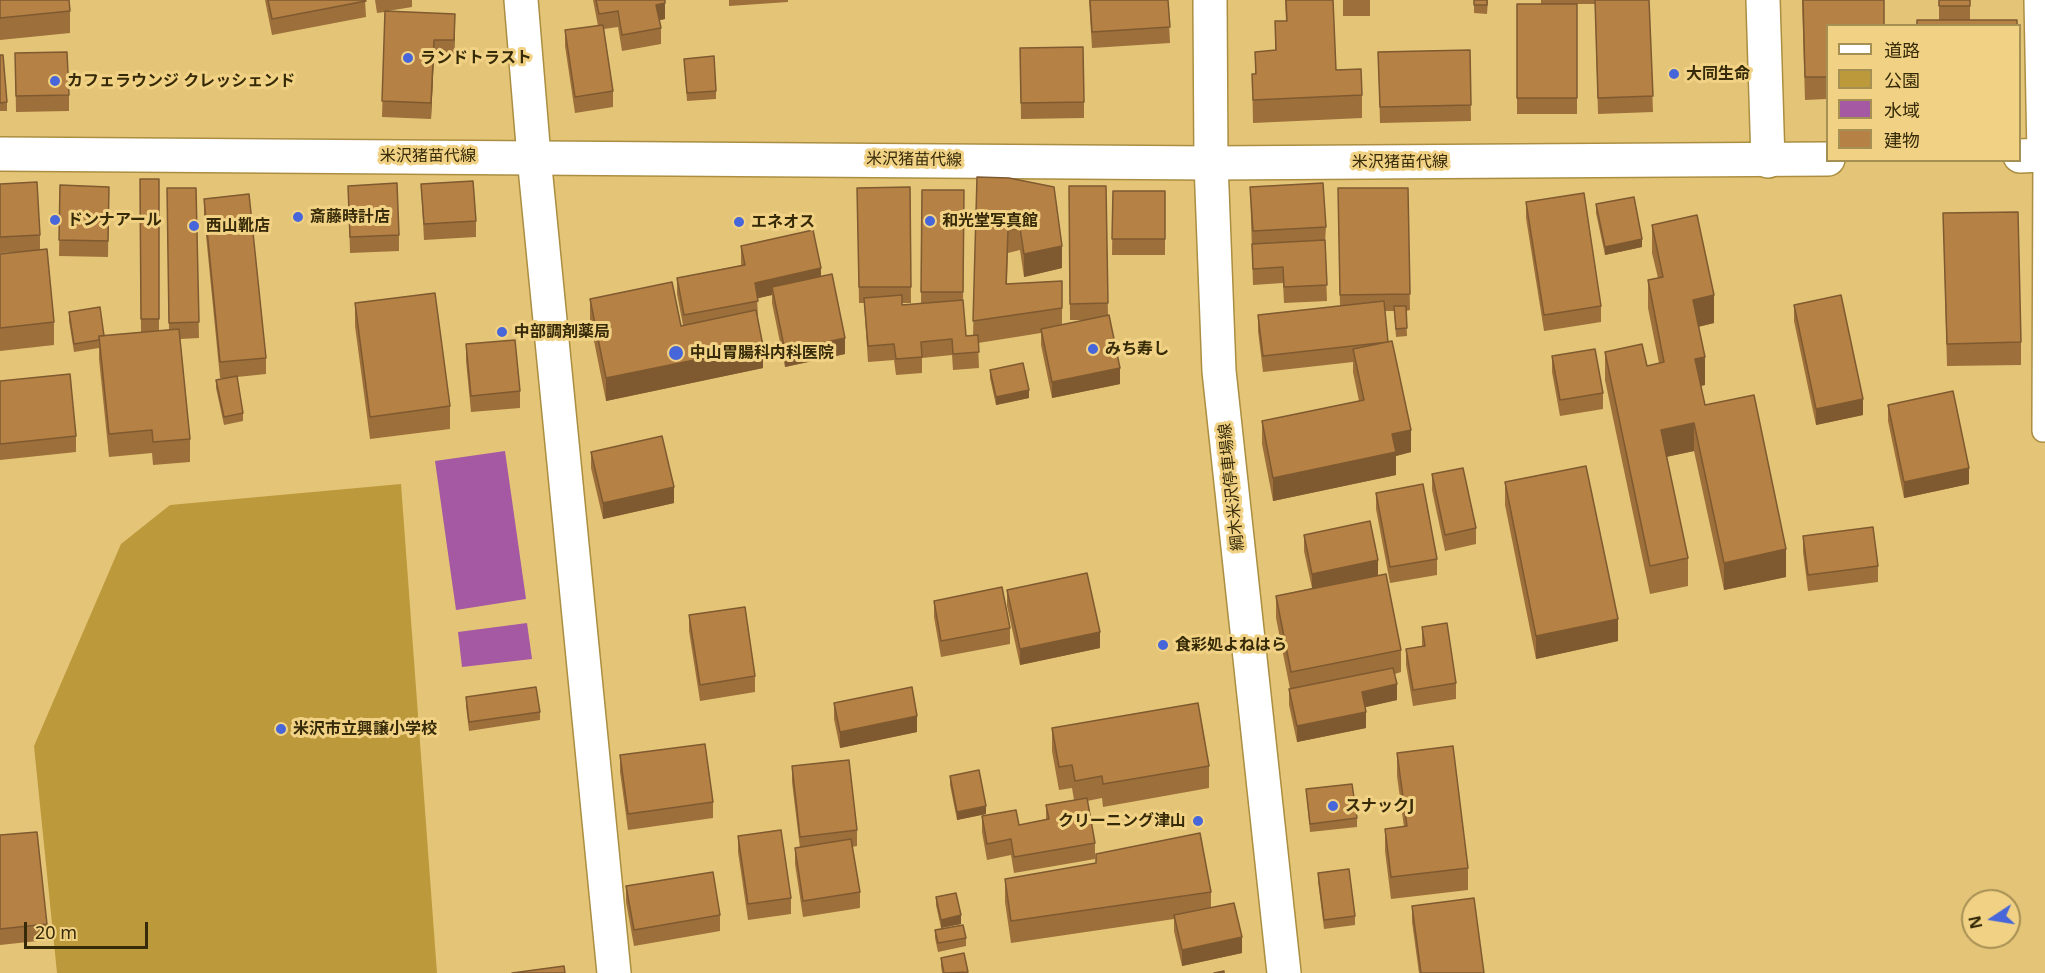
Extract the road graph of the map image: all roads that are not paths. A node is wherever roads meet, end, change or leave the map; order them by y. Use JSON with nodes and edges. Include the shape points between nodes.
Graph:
{"nodes":[{"id":1,"x":521,"y":0,"type":"edge"},
{"id":2,"x":1210,"y":0,"type":"edge"},
{"id":3,"x":1763,"y":0,"type":"edge"},
{"id":4,"x":2041,"y":0,"type":"edge"},
{"id":5,"x":0,"y":154,"type":"edge"},
{"id":6,"x":2036,"y":155,"type":"edge"},
{"id":7,"x":534,"y":157,"type":"junction"},
{"id":8,"x":1826,"y":159,"type":"edge"},
{"id":9,"x":1768,"y":161,"type":"junction"},
{"id":10,"x":1211,"y":163,"type":"junction"},
{"id":11,"x":2043,"y":431,"type":"dead end"},
{"id":12,"x":614,"y":973,"type":"edge"},
{"id":13,"x":1284,"y":973,"type":"edge"}],
"edges":[{"from":1,"to":7,"type":"main road"},
{"from":2,"to":10,"type":"main road","name":"綱木米沢停車場線"},
{"from":3,"to":9,"type":"main road"},
{"from":4,"to":6,"type":"main road"},
{"from":5,"to":7,"type":"main road","name":"米沢猪苗代線"},
{"from":6,"to":11,"type":"lane"},
{"from":7,"to":10,"type":"main road","name":"米沢猪苗代線"},
{"from":7,"to":12,"type":"main road"},
{"from":8,"to":9,"type":"main road","name":"米沢猪苗代線"},
{"from":9,"to":10,"type":"main road","name":"米沢猪苗代線"},
{"from":10,"to":13,"type":"main road","name":"綱木米沢停車場線","via":[[1219,371]]}]}
